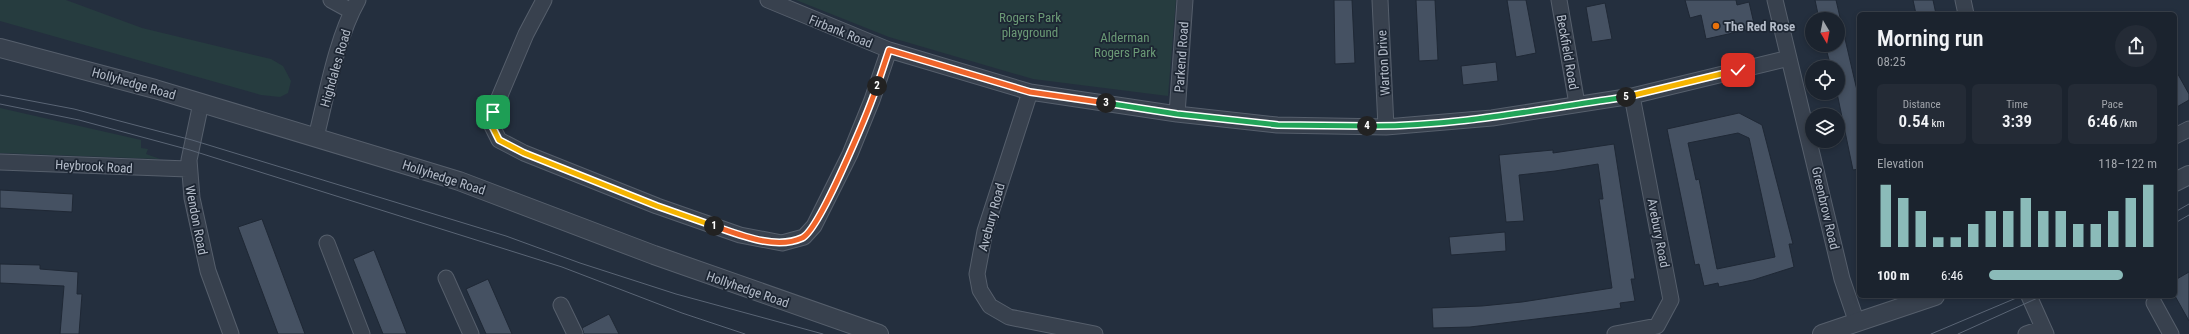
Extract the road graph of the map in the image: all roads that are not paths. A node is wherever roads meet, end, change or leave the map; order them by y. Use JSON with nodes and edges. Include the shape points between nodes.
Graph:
{"nodes":[{"id":1,"x":331,"y":0,"type":"edge"},
{"id":2,"x":544,"y":0,"type":"edge"},
{"id":3,"x":768,"y":0,"type":"edge"},
{"id":4,"x":1184,"y":0,"type":"edge"},
{"id":5,"x":1380,"y":0,"type":"edge"},
{"id":6,"x":1559,"y":0,"type":"edge"},
{"id":7,"x":1775,"y":0,"type":"edge"},
{"id":8,"x":1963,"y":0,"type":"edge"},
{"id":9,"x":354,"y":5,"type":"edge"},
{"id":10,"x":1966,"y":12,"type":"edge"},
{"id":11,"x":0,"y":48,"type":"edge"},
{"id":12,"x":889,"y":50,"type":"junction"},
{"id":13,"x":1789,"y":58,"type":"junction"},
{"id":14,"x":1030,"y":92,"type":"junction"},
{"id":15,"x":1632,"y":96,"type":"junction"},
{"id":16,"x":201,"y":103,"type":"junction"},
{"id":17,"x":1577,"y":104,"type":"junction"},
{"id":18,"x":1177,"y":114,"type":"junction"},
{"id":19,"x":1386,"y":127,"type":"junction"},
{"id":20,"x":2189,"y":129,"type":"edge"},
{"id":21,"x":2177,"y":135,"type":"edge"},
{"id":22,"x":316,"y":137,"type":"junction"},
{"id":23,"x":0,"y":162,"type":"edge"},
{"id":24,"x":188,"y":170,"type":"junction"},
{"id":25,"x":2189,"y":175,"type":"edge"},
{"id":26,"x":2177,"y":181,"type":"edge"},
{"id":27,"x":327,"y":243,"type":"dead end"},
{"id":28,"x":446,"y":278,"type":"dead end"},
{"id":29,"x":1929,"y":298,"type":"edge"},
{"id":30,"x":2030,"y":298,"type":"edge"},
{"id":31,"x":2154,"y":303,"type":"dead end"},
{"id":32,"x":561,"y":306,"type":"dead end"},
{"id":33,"x":1856,"y":323,"type":"junction"},
{"id":34,"x":2045,"y":331,"type":"edge"},
{"id":35,"x":231,"y":334,"type":"edge"},
{"id":36,"x":362,"y":334,"type":"edge"},
{"id":37,"x":471,"y":334,"type":"edge"},
{"id":38,"x":575,"y":334,"type":"edge"},
{"id":39,"x":879,"y":334,"type":"edge"},
{"id":40,"x":1095,"y":334,"type":"edge"},
{"id":41,"x":1615,"y":334,"type":"edge"},
{"id":42,"x":1822,"y":334,"type":"edge"},
{"id":43,"x":2026,"y":334,"type":"edge"},
{"id":44,"x":2171,"y":334,"type":"edge"}],
"edges":[{"from":1,"to":9,"type":"street"},
{"from":2,"to":12,"type":"street","via":[[526,34],[493,112],[492,126],[499,140],[524,153],[657,206],[740,235],[782,243],[804,237],[814,226],[850,154]]},
{"from":3,"to":12,"type":"street","name":"Firbank Road"},
{"from":4,"to":18,"type":"street","name":"Parkend Road"},
{"from":5,"to":19,"type":"street","name":"Warton Drive"},
{"from":6,"to":17,"type":"street","name":"Beckfield Road"},
{"from":7,"to":13,"type":"street","name":"Greenbrow Road"},
{"from":8,"to":10,"type":"street"},
{"from":9,"to":22,"type":"street","name":"Highdales Road","via":[[332,71]]},
{"from":11,"to":16,"type":"street","name":"Hollyhedge Road"},
{"from":12,"to":14,"type":"street","name":"Firbank Road"},
{"from":13,"to":15,"type":"street","name":"Firbank Road"},
{"from":13,"to":33,"type":"street","name":"Greenbrow Road","via":[[1843,280]]},
{"from":14,"to":18,"type":"street","name":"Firbank Road"},
{"from":14,"to":40,"type":"street","name":"Avebury Road","via":[[985,231],[977,274],[980,290],[990,306],[1009,317]]},
{"from":15,"to":17,"type":"street","name":"Firbank Road"},
{"from":15,"to":41,"type":"street","name":"Avebury Road","via":[[1671,300],[1656,326]]},
{"from":16,"to":22,"type":"street","name":"Hollyhedge Road"},
{"from":16,"to":24,"type":"street","name":"Wendon Road"},
{"from":17,"to":19,"type":"street","name":"Firbank Road","via":[[1492,118]]},
{"from":18,"to":19,"type":"street","name":"Firbank Road","via":[[1278,125]]},
{"from":20,"to":21,"type":"street"},
{"from":22,"to":39,"type":"street","name":"Hollyhedge Road","via":[[459,181],[654,255]]},
{"from":23,"to":24,"type":"street","name":"Heybrook Road"},
{"from":24,"to":35,"type":"street","name":"Wendon Road","via":[[208,271]]},
{"from":25,"to":26,"type":"street"},
{"from":27,"to":36,"type":"street"},
{"from":28,"to":37,"type":"street"},
{"from":29,"to":33,"type":"street"},
{"from":30,"to":34,"type":"street"},
{"from":31,"to":44,"type":"street"},
{"from":32,"to":38,"type":"street"},
{"from":33,"to":42,"type":"street"},
{"from":34,"to":43,"type":"street"}]}
